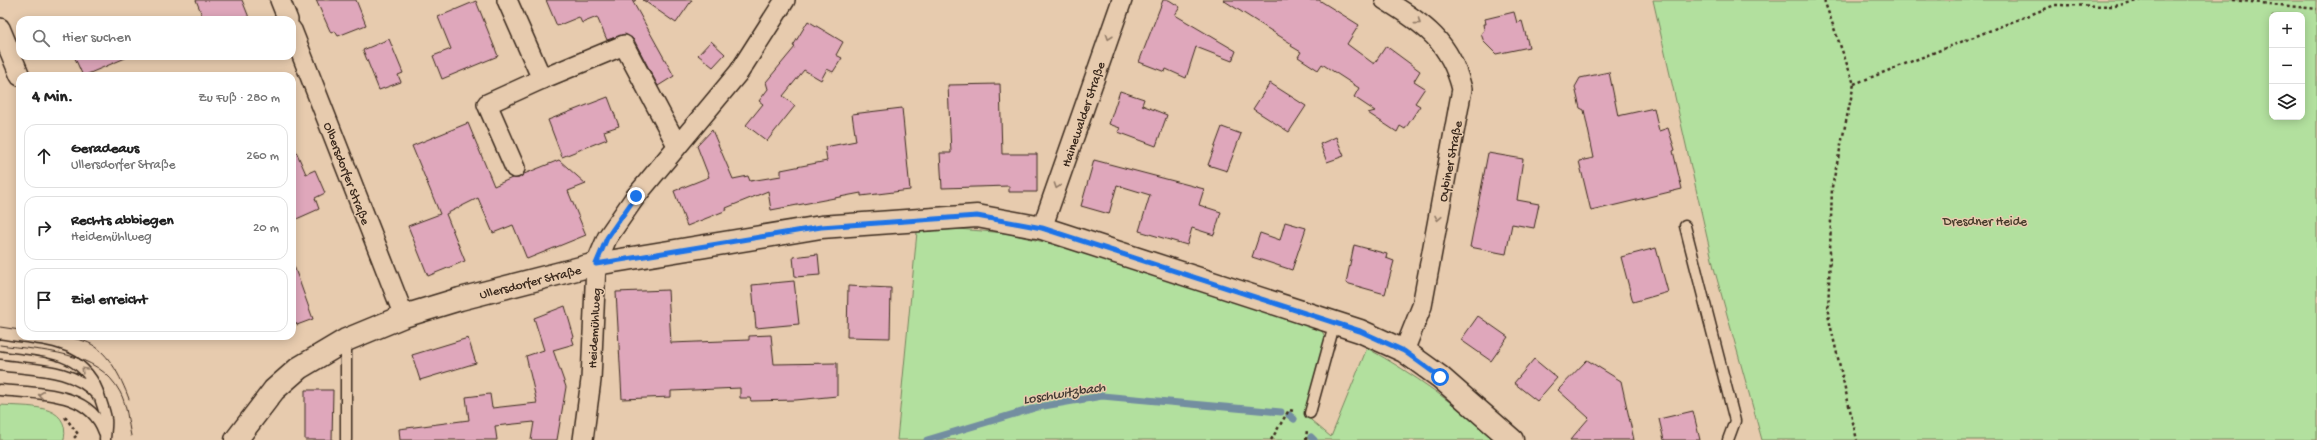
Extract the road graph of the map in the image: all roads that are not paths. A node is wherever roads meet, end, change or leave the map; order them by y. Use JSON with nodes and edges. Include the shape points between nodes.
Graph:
{"nodes":[{"id":1,"x":280,"y":0,"type":"edge"},
{"id":2,"x":507,"y":0,"type":"edge"},
{"id":3,"x":785,"y":0,"type":"edge"},
{"id":4,"x":1122,"y":0,"type":"edge"},
{"id":5,"x":1386,"y":0,"type":"edge"},
{"id":6,"x":286,"y":16,"type":"edge"},
{"id":7,"x":0,"y":28,"type":"edge"},
{"id":8,"x":296,"y":40,"type":"edge"},
{"id":9,"x":18,"y":72,"type":"edge"},
{"id":10,"x":542,"y":79,"type":"junction"},
{"id":11,"x":677,"y":145,"type":"junction"},
{"id":12,"x":515,"y":168,"type":"dead end"},
{"id":13,"x":1685,"y":226,"type":"dead end"},
{"id":14,"x":1042,"y":228,"type":"junction"},
{"id":15,"x":596,"y":264,"type":"junction"},
{"id":16,"x":404,"y":316,"type":"junction"},
{"id":17,"x":1335,"y":322,"type":"junction"},
{"id":18,"x":346,"y":340,"type":"junction"},
{"id":19,"x":0,"y":345,"type":"edge"},
{"id":20,"x":1404,"y":351,"type":"junction"},
{"id":21,"x":0,"y":364,"type":"edge"},
{"id":22,"x":0,"y":390,"type":"edge"},
{"id":23,"x":102,"y":404,"type":"junction"},
{"id":24,"x":1310,"y":413,"type":"road end"},
{"id":25,"x":105,"y":437,"type":"edge"},
{"id":26,"x":236,"y":440,"type":"edge"},
{"id":27,"x":346,"y":440,"type":"edge"},
{"id":28,"x":583,"y":440,"type":"edge"},
{"id":29,"x":1512,"y":440,"type":"edge"},
{"id":30,"x":1728,"y":440,"type":"edge"}],
"edges":[{"from":1,"to":6,"type":"street"},
{"from":2,"to":10,"type":"street"},
{"from":3,"to":11,"type":"street","name":"Heidemühlweg","via":[[739,72]]},
{"from":4,"to":14,"type":"street","name":"Hainewalder Straße","one_way":true},
{"from":5,"to":20,"type":"street","name":"Oybiner Straße","one_way":true,"via":[[1417,20],[1435,36],[1452,57],[1462,89],[1422,306]]},
{"from":7,"to":9,"type":"street"},
{"from":8,"to":16,"type":"street","name":"Olbersdorfer Straße"},
{"from":10,"to":11,"type":"street","via":[[624,45]]},
{"from":10,"to":12,"type":"street","via":[[487,104]]},
{"from":11,"to":15,"type":"street","name":"Heidemühlweg","via":[[636,196],[607,238]]},
{"from":13,"to":30,"type":"lane","via":[[1735,421]]},
{"from":14,"to":15,"type":"main road","name":"Ullersdorfer Straße","via":[[977,216],[821,227]]},
{"from":14,"to":17,"type":"main road","name":"Ullersdorfer Straße"},
{"from":15,"to":16,"type":"main road","name":"Ullersdorfer Straße","via":[[460,298]]},
{"from":15,"to":28,"type":"street","name":"Heidemühlweg","via":[[590,380]]},
{"from":16,"to":18,"type":"main road","name":"Ullersdorfer Straße"},
{"from":17,"to":20,"type":"main road","name":"Ullersdorfer Straße"},
{"from":17,"to":24,"type":"lane"},
{"from":18,"to":26,"type":"main road","name":"Ullersdorfer Straße","via":[[299,368],[274,390]]},
{"from":18,"to":27,"type":"lane"},
{"from":23,"to":19,"type":"lane","one_way":true,"via":[[92,378],[73,360],[58,354]]},
{"from":20,"to":29,"type":"main road","name":"Ullersdorfer Straße","via":[[1440,377]]},
{"from":21,"to":23,"type":"lane","via":[[66,375],[90,388]]},
{"from":25,"to":22,"type":"lane","one_way":true,"via":[[101,423],[94,414],[73,400]]},
{"from":23,"to":25,"type":"lane","via":[[106,419]]}]}
